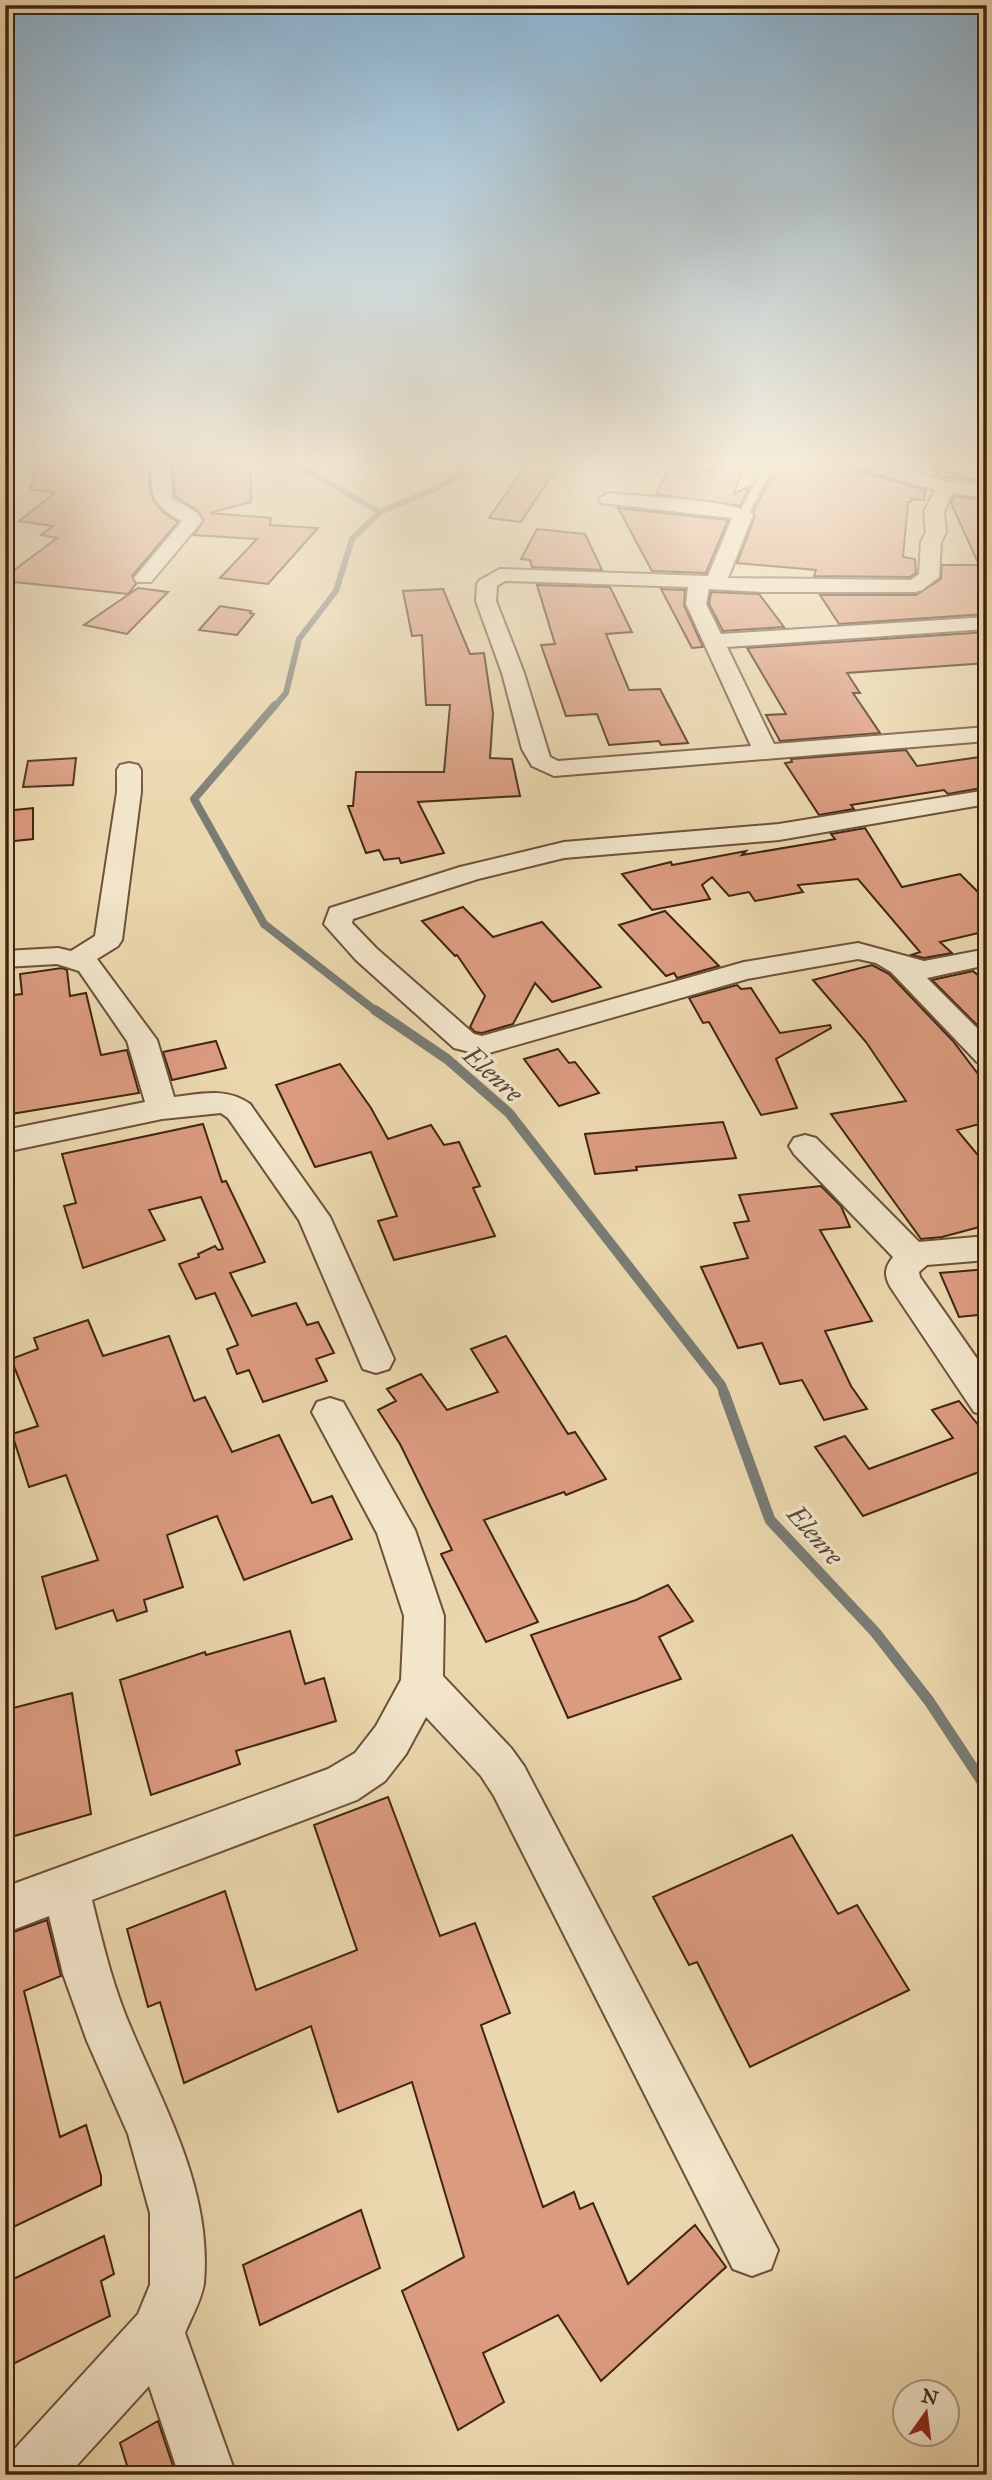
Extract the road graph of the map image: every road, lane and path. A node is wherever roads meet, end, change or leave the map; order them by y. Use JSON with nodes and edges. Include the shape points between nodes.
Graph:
{"nodes":[{"id":1,"x":491,"y":580,"type":"edge"},
{"id":2,"x":659,"y":580,"type":"edge"},
{"id":3,"x":709,"y":580,"type":"edge"},
{"id":4,"x":925,"y":580,"type":"edge"},
{"id":5,"x":707,"y":583,"type":"junction"},
{"id":6,"x":987,"y":623,"type":"edge"},
{"id":7,"x":715,"y":641,"type":"junction"},
{"id":8,"x":987,"y":734,"type":"edge"},
{"id":9,"x":766,"y":752,"type":"junction"},
{"id":10,"x":128,"y":769,"type":"dead end"},
{"id":11,"x":987,"y":797,"type":"edge"},
{"id":12,"x":987,"y":957,"type":"edge"},
{"id":13,"x":5,"y":959,"type":"edge"},
{"id":14,"x":76,"y":959,"type":"junction"},
{"id":15,"x":901,"y":966,"type":"junction"},
{"id":16,"x":987,"y":1055,"type":"edge"},
{"id":17,"x":162,"y":1109,"type":"junction"},
{"id":18,"x":5,"y":1141,"type":"edge"},
{"id":19,"x":805,"y":1146,"type":"dead end"},
{"id":20,"x":987,"y":1248,"type":"edge"},
{"id":21,"x":913,"y":1257,"type":"junction"},
{"id":22,"x":376,"y":1359,"type":"dead end"},
{"id":23,"x":987,"y":1402,"type":"edge"},
{"id":24,"x":330,"y":1412,"type":"dead end"},
{"id":25,"x":422,"y":1683,"type":"junction"},
{"id":26,"x":65,"y":1886,"type":"junction"},
{"id":27,"x":5,"y":1910,"type":"edge"},
{"id":28,"x":752,"y":2250,"type":"dead end"},
{"id":29,"x":158,"y":2333,"type":"junction"},
{"id":30,"x":29,"y":2475,"type":"edge"},
{"id":31,"x":208,"y":2475,"type":"edge"}],
"edges":[{"from":1,"to":9,"type":"street","via":[[486,601],[540,761],[554,769]]},
{"from":2,"to":5,"type":"street"},
{"from":3,"to":5,"type":"street"},
{"from":4,"to":5,"type":"street","via":[[915,586]]},
{"from":5,"to":7,"type":"street","via":[[696,604]]},
{"from":6,"to":7,"type":"street"},
{"from":7,"to":9,"type":"street"},
{"from":8,"to":9,"type":"street"},
{"from":10,"to":14,"type":"street","via":[[129,792],[108,940]]},
{"from":11,"to":15,"type":"street","via":[[779,832],[564,850],[469,873],[340,914],[337,919],[366,954],[464,1041],[482,1046],[744,971],[858,951]]},
{"from":12,"to":15,"type":"street","via":[[924,970]]},
{"from":13,"to":14,"type":"street"},
{"from":14,"to":17,"type":"street","via":[[89,965],[142,1040]]},
{"from":15,"to":16,"type":"street"},
{"from":17,"to":18,"type":"street"},
{"from":17,"to":22,"type":"street","via":[[215,1102],[239,1111],[314,1217]]},
{"from":19,"to":21,"type":"street"},
{"from":20,"to":21,"type":"street"},
{"from":21,"to":23,"type":"street","via":[[902,1269],[903,1279]]},
{"from":24,"to":25,"type":"street","via":[[396,1530],[424,1616]]},
{"from":25,"to":26,"type":"street","via":[[391,1740],[370,1767],[342,1785]]},
{"from":25,"to":28,"type":"street","via":[[509,1781]]},
{"from":26,"to":27,"type":"street"},
{"from":26,"to":29,"type":"street","via":[[87,1974],[111,2041],[152,2130],[176,2213],[177,2286]]},
{"from":29,"to":30,"type":"street"},
{"from":29,"to":31,"type":"street"}]}
